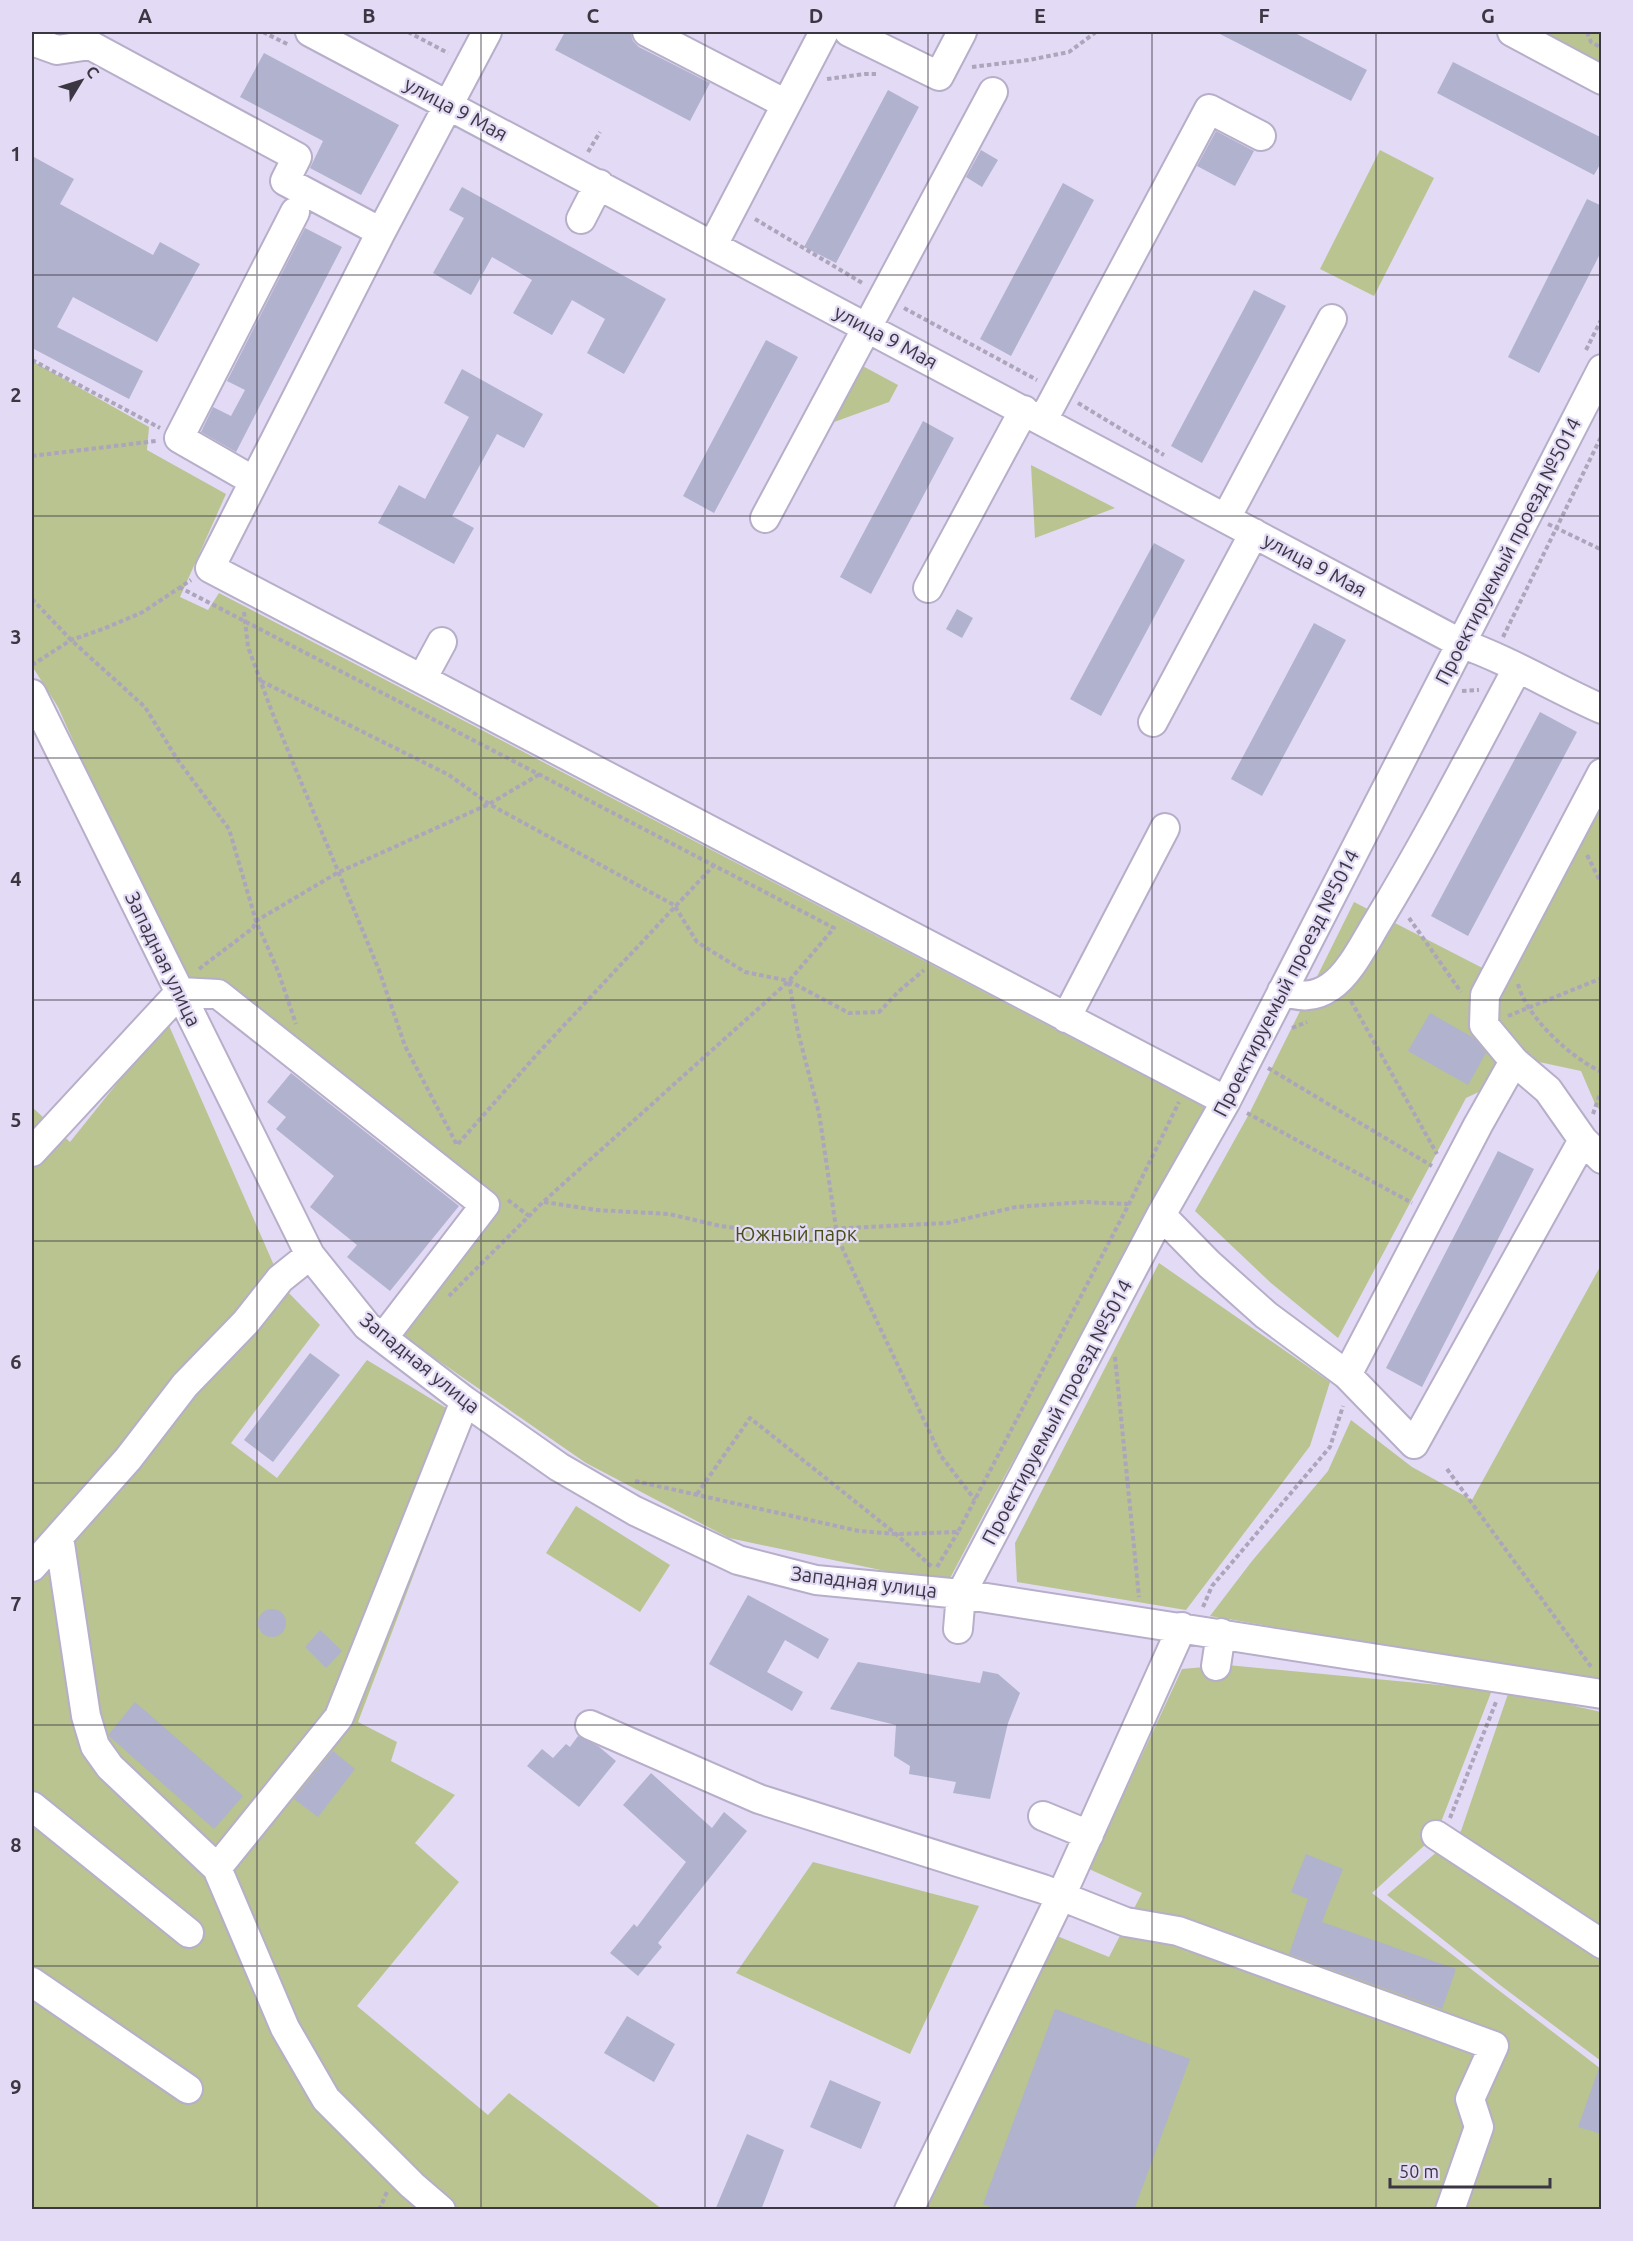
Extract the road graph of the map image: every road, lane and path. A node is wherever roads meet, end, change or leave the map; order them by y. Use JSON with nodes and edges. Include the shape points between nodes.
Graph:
{"nodes":[{"id":1,"x":310,"y":32,"type":"edge"},
{"id":2,"x":408,"y":32,"type":"edge"},
{"id":3,"x":487,"y":32,"type":"edge"},
{"id":4,"x":647,"y":32,"type":"edge"},
{"id":5,"x":824,"y":32,"type":"edge"},
{"id":6,"x":849,"y":32,"type":"edge"},
{"id":7,"x":962,"y":32,"type":"edge"},
{"id":8,"x":1512,"y":32,"type":"edge"},
{"id":9,"x":1587,"y":32,"type":"edge"},
{"id":10,"x":32,"y":41,"type":"edge"},
{"id":11,"x":1602,"y":48,"type":"edge"},
{"id":12,"x":469,"y":65,"type":"junction"},
{"id":13,"x":1602,"y":80,"type":"edge"},
{"id":14,"x":993,"y":92,"type":"dead end"},
{"id":15,"x":786,"y":104,"type":"junction"},
{"id":16,"x":448,"y":105,"type":"junction"},
{"id":17,"x":600,"y":132,"type":"dead end"},
{"id":18,"x":1261,"y":136,"type":"dead end"},
{"id":19,"x":586,"y":156,"type":"dead end"},
{"id":20,"x":599,"y":184,"type":"junction"},
{"id":21,"x":295,"y":212,"type":"dead end"},
{"id":22,"x":581,"y":219,"type":"dead end"},
{"id":23,"x":754,"y":219,"type":"dead end"},
{"id":24,"x":381,"y":232,"type":"junction"},
{"id":25,"x":713,"y":245,"type":"junction"},
{"id":26,"x":884,"y":297,"type":"junction"},
{"id":27,"x":1332,"y":319,"type":"dead end"},
{"id":28,"x":868,"y":327,"type":"junction"},
{"id":29,"x":32,"y":360,"type":"edge"},
{"id":30,"x":1602,"y":369,"type":"edge"},
{"id":31,"x":1059,"y":392,"type":"junction"},
{"id":32,"x":1033,"y":415,"type":"junction"},
{"id":33,"x":1602,"y":435,"type":"edge"},
{"id":34,"x":179,"y":438,"type":"junction"},
{"id":35,"x":32,"y":456,"type":"edge"},
{"id":36,"x":1167,"y":457,"type":"dead end"},
{"id":37,"x":254,"y":481,"type":"junction"},
{"id":38,"x":765,"y":518,"type":"dead end"},
{"id":39,"x":1226,"y":518,"type":"junction"},
{"id":40,"x":1541,"y":520,"type":"dead end"},
{"id":41,"x":1556,"y":528,"type":"junction"},
{"id":42,"x":1254,"y":533,"type":"junction"},
{"id":43,"x":1602,"y":550,"type":"edge"},
{"id":44,"x":210,"y":568,"type":"junction"},
{"id":45,"x":241,"y":584,"type":"junction"},
{"id":46,"x":179,"y":587,"type":"junction"},
{"id":47,"x":928,"y":588,"type":"dead end"},
{"id":48,"x":32,"y":600,"type":"edge"},
{"id":49,"x":245,"y":621,"type":"junction"},
{"id":50,"x":71,"y":640,"type":"junction"},
{"id":51,"x":442,"y":642,"type":"dead end"},
{"id":52,"x":1460,"y":643,"type":"junction"},
{"id":53,"x":1505,"y":662,"type":"junction"},
{"id":54,"x":32,"y":665,"type":"edge"},
{"id":55,"x":422,"y":679,"type":"junction"},
{"id":56,"x":260,"y":681,"type":"junction"},
{"id":57,"x":32,"y":694,"type":"edge"},
{"id":58,"x":1601,"y":706,"type":"edge"},
{"id":59,"x":1154,"y":722,"type":"dead end"},
{"id":60,"x":1602,"y":773,"type":"edge"},
{"id":61,"x":540,"y":774,"type":"junction"},
{"id":62,"x":489,"y":804,"type":"junction"},
{"id":63,"x":1165,"y":828,"type":"dead end"},
{"id":64,"x":735,"y":844,"type":"junction"},
{"id":65,"x":1582,"y":846,"type":"dead end"},
{"id":66,"x":714,"y":865,"type":"junction"},
{"id":67,"x":337,"y":873,"type":"junction"},
{"id":68,"x":1602,"y":885,"type":"edge"},
{"id":69,"x":1394,"y":897,"type":"junction"},
{"id":70,"x":675,"y":905,"type":"junction"},
{"id":71,"x":256,"y":921,"type":"junction"},
{"id":72,"x":930,"y":966,"type":"dead end"},
{"id":73,"x":1602,"y":978,"type":"edge"},
{"id":74,"x":789,"y":981,"type":"junction"},
{"id":75,"x":1517,"y":981,"type":"dead end"},
{"id":76,"x":178,"y":989,"type":"junction"},
{"id":77,"x":1282,"y":991,"type":"junction"},
{"id":78,"x":1345,"y":991,"type":"junction"},
{"id":79,"x":1341,"y":1007,"type":"dead end"},
{"id":80,"x":1072,"y":1008,"type":"junction"},
{"id":81,"x":1530,"y":1008,"type":"junction"},
{"id":82,"x":1311,"y":1020,"type":"dead end"},
{"id":83,"x":1484,"y":1025,"type":"junction"},
{"id":84,"x":1290,"y":1029,"type":"dead end"},
{"id":85,"x":1514,"y":1061,"type":"junction"},
{"id":86,"x":1263,"y":1065,"type":"dead end"},
{"id":87,"x":1602,"y":1072,"type":"edge"},
{"id":88,"x":1182,"y":1096,"type":"dead end"},
{"id":89,"x":1226,"y":1101,"type":"junction"},
{"id":90,"x":1593,"y":1150,"type":"edge"},
{"id":91,"x":32,"y":1152,"type":"edge"},
{"id":92,"x":1450,"y":1177,"type":"junction"},
{"id":93,"x":543,"y":1202,"type":"junction"},
{"id":94,"x":1129,"y":1204,"type":"junction"},
{"id":95,"x":1431,"y":1214,"type":"junction"},
{"id":96,"x":1161,"y":1215,"type":"junction"},
{"id":97,"x":837,"y":1228,"type":"junction"},
{"id":98,"x":310,"y":1255,"type":"junction"},
{"id":99,"x":445,"y":1300,"type":"dead end"},
{"id":100,"x":1110,"y":1312,"type":"junction"},
{"id":101,"x":383,"y":1338,"type":"junction"},
{"id":102,"x":1343,"y":1372,"type":"junction"},
{"id":103,"x":465,"y":1401,"type":"junction"},
{"id":104,"x":1447,"y":1469,"type":"dead end"},
{"id":105,"x":629,"y":1478,"type":"dead end"},
{"id":106,"x":697,"y":1494,"type":"junction"},
{"id":107,"x":975,"y":1500,"type":"junction"},
{"id":108,"x":958,"y":1532,"type":"junction"},
{"id":109,"x":896,"y":1534,"type":"junction"},
{"id":110,"x":59,"y":1537,"type":"junction"},
{"id":111,"x":32,"y":1568,"type":"edge"},
{"id":112,"x":961,"y":1594,"type":"junction"},
{"id":113,"x":1140,"y":1607,"type":"dead end"},
{"id":114,"x":1203,"y":1608,"type":"dead end"},
{"id":115,"x":1182,"y":1627,"type":"junction"},
{"id":116,"x":958,"y":1629,"type":"dead end"},
{"id":117,"x":1221,"y":1633,"type":"junction"},
{"id":118,"x":1216,"y":1666,"type":"dead end"},
{"id":119,"x":1504,"y":1678,"type":"junction"},
{"id":120,"x":1598,"y":1682,"type":"edge"},
{"id":121,"x":590,"y":1725,"type":"dead end"},
{"id":122,"x":32,"y":1806,"type":"edge"},
{"id":123,"x":1043,"y":1816,"type":"dead end"},
{"id":124,"x":1089,"y":1834,"type":"junction"},
{"id":125,"x":1439,"y":1837,"type":"joint"},
{"id":126,"x":217,"y":1868,"type":"junction"},
{"id":127,"x":1061,"y":1896,"type":"junction"},
{"id":128,"x":189,"y":1933,"type":"dead end"},
{"id":129,"x":1602,"y":1944,"type":"edge"},
{"id":130,"x":32,"y":1982,"type":"edge"},
{"id":131,"x":188,"y":2089,"type":"dead end"},
{"id":132,"x":911,"y":2194,"type":"edge"},
{"id":133,"x":441,"y":2210,"type":"edge"},
{"id":134,"x":1450,"y":2210,"type":"edge"}],
"edges":[{"from":1,"to":16,"type":"street","name":"улица 9 Мая"},
{"from":2,"to":12,"type":"path"},
{"from":3,"to":12,"type":"street"},
{"from":4,"to":15,"type":"street"},
{"from":5,"to":15,"type":"street"},
{"from":6,"to":7,"type":"street","via":[[939,76]]},
{"from":8,"to":13,"type":"street"},
{"from":9,"to":11,"type":"path","via":[[1591,42]]},
{"from":10,"to":24,"type":"street","via":[[57,50],[90,45],[297,157],[285,181]]},
{"from":12,"to":16,"type":"street"},
{"from":14,"to":26,"type":"street"},
{"from":15,"to":25,"type":"street","via":[[742,169]]},
{"from":16,"to":20,"type":"street","name":"улица 9 Мая"},
{"from":16,"to":24,"type":"street"},
{"from":17,"to":19,"type":"path"},
{"from":18,"to":31,"type":"street","via":[[1209,109]]},
{"from":20,"to":22,"type":"street"},
{"from":20,"to":25,"type":"street","name":"улица 9 Мая"},
{"from":21,"to":34,"type":"street"},
{"from":23,"to":26,"type":"path"},
{"from":24,"to":37,"type":"street"},
{"from":25,"to":28,"type":"street","name":"улица 9 Мая"},
{"from":26,"to":28,"type":"street"},
{"from":26,"to":31,"type":"path"},
{"from":27,"to":39,"type":"street"},
{"from":28,"to":32,"type":"street","name":"улица 9 Мая"},
{"from":28,"to":38,"type":"street"},
{"from":29,"to":34,"type":"path"},
{"from":30,"to":52,"type":"street","name":"Проектируемый проезд №5014"},
{"from":31,"to":32,"type":"street"},
{"from":31,"to":36,"type":"path"},
{"from":32,"to":39,"type":"street","name":"улица 9 Мая"},
{"from":32,"to":47,"type":"street"},
{"from":33,"to":41,"type":"path"},
{"from":34,"to":35,"type":"path"},
{"from":34,"to":37,"type":"street"},
{"from":37,"to":44,"type":"street"},
{"from":39,"to":42,"type":"street","name":"улица 9 Мая"},
{"from":40,"to":41,"type":"path"},
{"from":41,"to":43,"type":"path"},
{"from":41,"to":53,"type":"path"},
{"from":42,"to":52,"type":"street","name":"улица 9 Мая"},
{"from":42,"to":59,"type":"street"},
{"from":44,"to":45,"type":"street"},
{"from":44,"to":46,"type":"path"},
{"from":45,"to":49,"type":"path"},
{"from":45,"to":55,"type":"street"},
{"from":46,"to":49,"type":"path"},
{"from":46,"to":50,"type":"path","via":[[143,612]]},
{"from":48,"to":50,"type":"path"},
{"from":49,"to":56,"type":"path","via":[[248,647]]},
{"from":49,"to":61,"type":"path"},
{"from":50,"to":54,"type":"path"},
{"from":50,"to":71,"type":"path","via":[[145,707],[177,759],[229,829]]},
{"from":51,"to":55,"type":"street"},
{"from":52,"to":53,"type":"street","name":"улица 9 Мая"},
{"from":52,"to":77,"type":"street","name":"Проектируемый проезд №5014"},
{"from":53,"to":58,"type":"street","name":"улица 9 Мая"},
{"from":53,"to":69,"type":"street"},
{"from":55,"to":64,"type":"street"},
{"from":56,"to":62,"type":"path","via":[[449,775]]},
{"from":56,"to":67,"type":"path"},
{"from":57,"to":76,"type":"street","name":"Западная улица"},
{"from":60,"to":83,"type":"street","via":[[1485,995]]},
{"from":61,"to":62,"type":"path"},
{"from":61,"to":66,"type":"path"},
{"from":62,"to":67,"type":"path"},
{"from":62,"to":70,"type":"path"},
{"from":63,"to":80,"type":"street"},
{"from":64,"to":66,"type":"path"},
{"from":64,"to":80,"type":"street"},
{"from":65,"to":68,"type":"path"},
{"from":66,"to":70,"type":"path"},
{"from":66,"to":74,"type":"path","via":[[834,928]]},
{"from":67,"to":70,"type":"path","via":[[379,970],[405,1046],[457,1145]]},
{"from":67,"to":71,"type":"path"},
{"from":69,"to":78,"type":"street","via":[[1354,961]]},
{"from":69,"to":83,"type":"path"},
{"from":70,"to":74,"type":"path","via":[[697,942],[745,972]]},
{"from":71,"to":76,"type":"path","via":[[253,928]]},
{"from":72,"to":74,"type":"path","via":[[879,1012],[849,1013]]},
{"from":73,"to":81,"type":"path"},
{"from":74,"to":93,"type":"path"},
{"from":74,"to":97,"type":"path","via":[[819,1113]]},
{"from":75,"to":81,"type":"path"},
{"from":76,"to":91,"type":"street"},
{"from":76,"to":98,"type":"street","name":"Западная улица"},
{"from":76,"to":101,"type":"street","via":[[218,994],[485,1205]]},
{"from":77,"to":78,"type":"street","via":[[1299,997],[1315,995],[1331,986]]},
{"from":77,"to":89,"type":"street","name":"Проектируемый проезд №5014"},
{"from":78,"to":79,"type":"path"},
{"from":78,"to":92,"type":"path"},
{"from":80,"to":89,"type":"street"},
{"from":81,"to":83,"type":"path"},
{"from":81,"to":87,"type":"path","via":[[1548,1032],[1576,1057]]},
{"from":82,"to":84,"type":"path"},
{"from":83,"to":85,"type":"street"},
{"from":85,"to":90,"type":"street","via":[[1548,1090]]},
{"from":85,"to":92,"type":"street"},
{"from":86,"to":92,"type":"path"},
{"from":88,"to":94,"type":"path"},
{"from":89,"to":95,"type":"path"},
{"from":89,"to":96,"type":"street","name":"Проектируемый проезд №5014"},
{"from":90,"to":102,"type":"street","via":[[1414,1444]]},
{"from":92,"to":95,"type":"street"},
{"from":93,"to":97,"type":"path","via":[[669,1214],[767,1232]]},
{"from":93,"to":99,"type":"path"},
{"from":94,"to":97,"type":"path","via":[[1084,1202],[1016,1208],[947,1223]]},
{"from":94,"to":107,"type":"path"},
{"from":95,"to":102,"type":"street"},
{"from":96,"to":100,"type":"street","name":"Проектируемый проезд №5014"},
{"from":96,"to":102,"type":"street","via":[[1266,1315]]},
{"from":97,"to":107,"type":"path","via":[[843,1250],[941,1456]]},
{"from":98,"to":101,"type":"street","name":"Западная улица","via":[[367,1326]]},
{"from":98,"to":110,"type":"street","via":[[280,1279],[246,1322],[185,1384],[128,1459]]},
{"from":100,"to":112,"type":"street","name":"Проектируемый проезд №5014"},
{"from":100,"to":113,"type":"path"},
{"from":101,"to":103,"type":"street","name":"Западная улица"},
{"from":102,"to":114,"type":"path","via":[[1343,1407],[1330,1447],[1212,1586]]},
{"from":103,"to":112,"type":"street","name":"Западная улица","via":[[559,1467],[689,1538],[738,1560],[816,1580]]},
{"from":103,"to":126,"type":"street","via":[[339,1718]]},
{"from":104,"to":120,"type":"path"},
{"from":105,"to":106,"type":"path"},
{"from":106,"to":109,"type":"path","via":[[859,1531]]},
{"from":106,"to":109,"type":"path","via":[[750,1418]]},
{"from":107,"to":108,"type":"path"},
{"from":108,"to":109,"type":"path"},
{"from":108,"to":109,"type":"path","via":[[936,1570]]},
{"from":110,"to":111,"type":"street"},
{"from":110,"to":126,"type":"street","via":[[86,1716],[95,1746],[110,1767]]},
{"from":112,"to":115,"type":"street","name":"Западная улица"},
{"from":112,"to":116,"type":"street"},
{"from":115,"to":117,"type":"street","name":"Западная улица"},
{"from":115,"to":124,"type":"street"},
{"from":117,"to":118,"type":"street"},
{"from":117,"to":119,"type":"street","name":"Западная улица"},
{"from":119,"to":120,"type":"street","name":"Западная улица"},
{"from":119,"to":125,"type":"path"},
{"from":121,"to":127,"type":"street","via":[[759,1799]]},
{"from":122,"to":128,"type":"street"},
{"from":123,"to":124,"type":"street"},
{"from":124,"to":127,"type":"street"},
{"from":125,"to":129,"type":"street"},
{"from":126,"to":133,"type":"street","via":[[285,2028],[326,2098]]},
{"from":127,"to":132,"type":"street"},
{"from":127,"to":134,"type":"street","via":[[1126,1922],[1178,1931],[1494,2046],[1470,2099],[1479,2127]]},
{"from":130,"to":131,"type":"street"}]}
